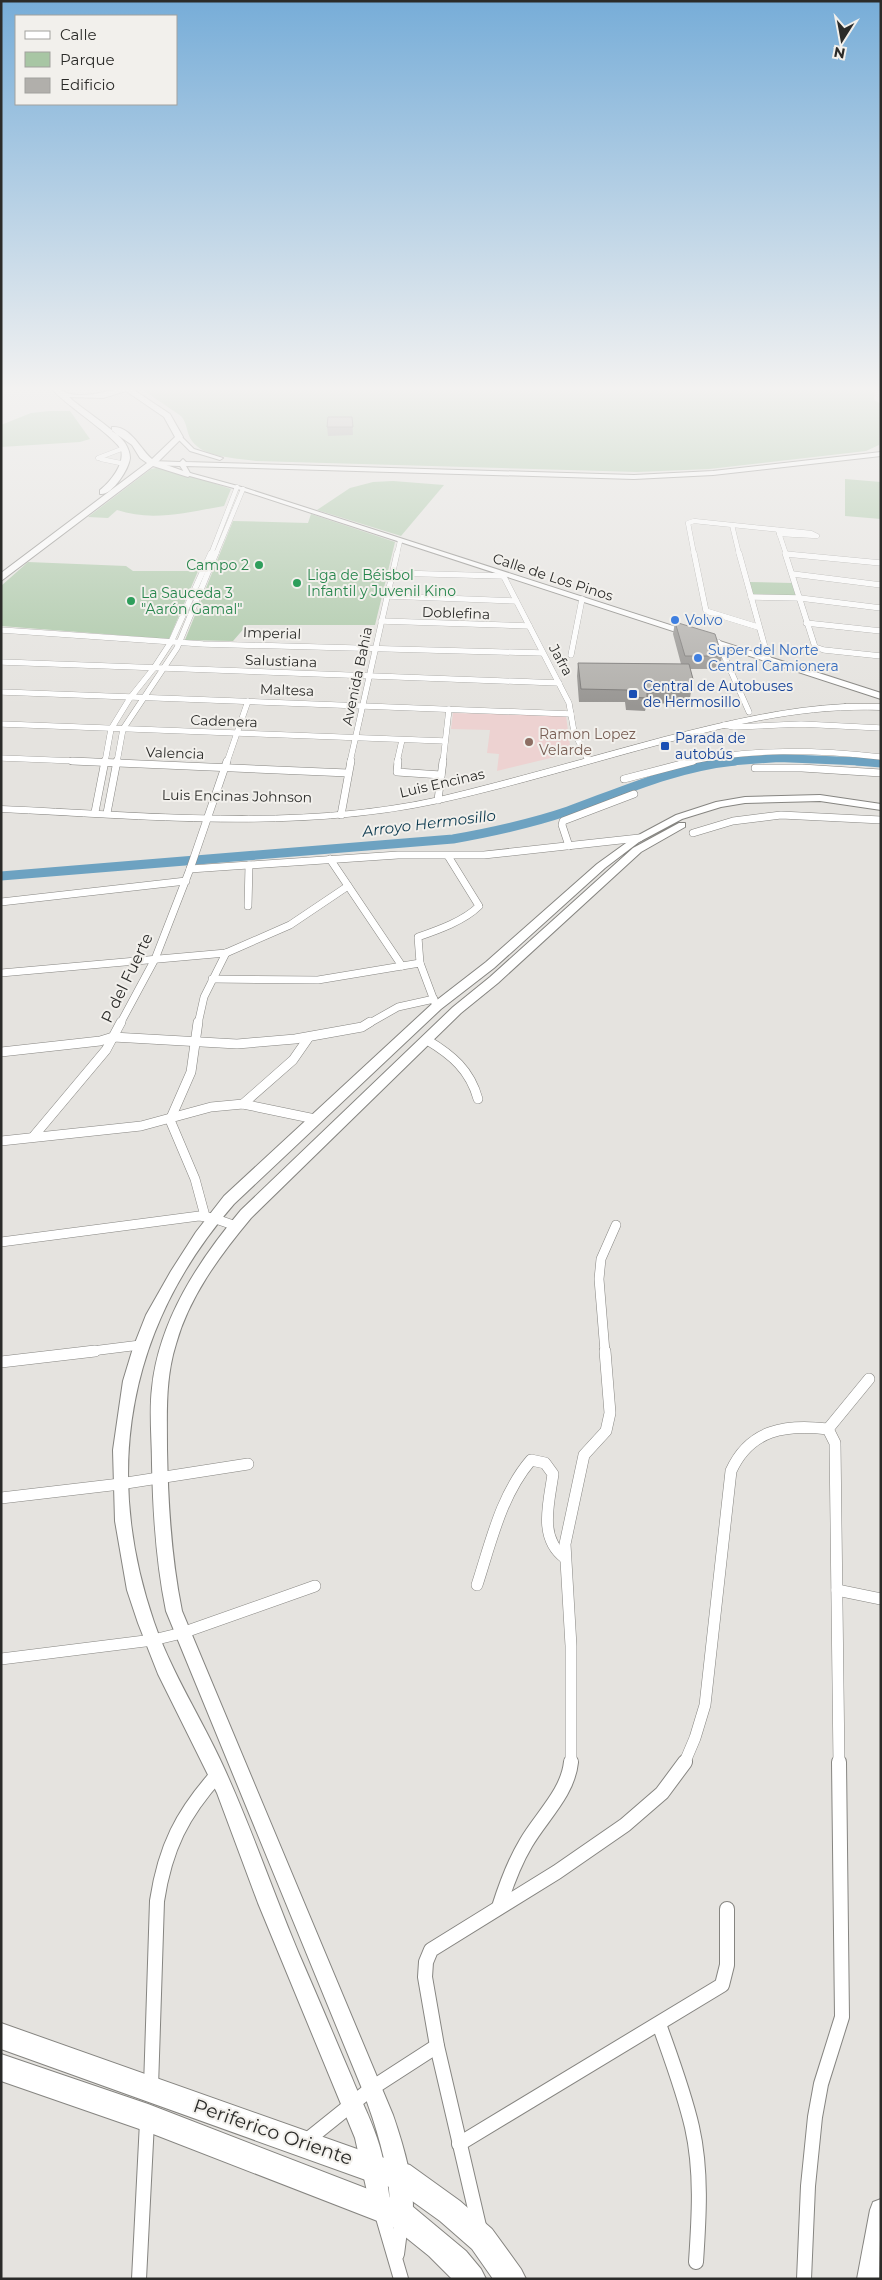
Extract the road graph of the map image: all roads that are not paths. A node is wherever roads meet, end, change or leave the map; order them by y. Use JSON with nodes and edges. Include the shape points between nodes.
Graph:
{"nodes":[{"id":1,"x":100,"y":494,"type":"edge"},
{"id":2,"x":110,"y":494,"type":"edge"},
{"id":3,"x":237,"y":494,"type":"edge"},
{"id":4,"x":238,"y":494,"type":"edge"},
{"id":5,"x":259,"y":494,"type":"edge"},
{"id":6,"x":732,"y":525,"type":"junction"},
{"id":7,"x":778,"y":532,"type":"junction"},
{"id":8,"x":400,"y":541,"type":"junction"},
{"id":9,"x":786,"y":554,"type":"junction"},
{"id":10,"x":881,"y":563,"type":"edge"},
{"id":11,"x":1,"y":568,"type":"edge"},
{"id":12,"x":210,"y":571,"type":"junction"},
{"id":13,"x":203,"y":572,"type":"junction"},
{"id":14,"x":393,"y":573,"type":"junction"},
{"id":15,"x":793,"y":574,"type":"junction"},
{"id":16,"x":502,"y":575,"type":"junction"},
{"id":17,"x":1,"y":578,"type":"edge"},
{"id":18,"x":881,"y":585,"type":"edge"},
{"id":19,"x":388,"y":596,"type":"junction"},
{"id":20,"x":750,"y":597,"type":"junction"},
{"id":21,"x":800,"y":598,"type":"junction"},
{"id":22,"x":582,"y":599,"type":"junction"},
{"id":23,"x":516,"y":601,"type":"junction"},
{"id":24,"x":881,"y":608,"type":"edge"},
{"id":25,"x":381,"y":621,"type":"junction"},
{"id":26,"x":806,"y":623,"type":"junction"},
{"id":27,"x":529,"y":626,"type":"junction"},
{"id":28,"x":758,"y":627,"type":"junction"},
{"id":29,"x":1,"y":630,"type":"edge"},
{"id":30,"x":881,"y":631,"type":"edge"},
{"id":31,"x":171,"y":642,"type":"junction"},
{"id":32,"x":718,"y":642,"type":"junction"},
{"id":33,"x":180,"y":643,"type":"junction"},
{"id":34,"x":376,"y":648,"type":"junction"},
{"id":35,"x":542,"y":653,"type":"junction"},
{"id":36,"x":571,"y":655,"type":"dead end"},
{"id":37,"x":881,"y":656,"type":"edge"},
{"id":38,"x":768,"y":658,"type":"junction"},
{"id":39,"x":1,"y":662,"type":"edge"},
{"id":40,"x":154,"y":668,"type":"junction"},
{"id":41,"x":165,"y":669,"type":"junction"},
{"id":42,"x":370,"y":677,"type":"junction"},
{"id":43,"x":559,"y":683,"type":"junction"},
{"id":44,"x":1,"y":692,"type":"edge"},
{"id":45,"x":881,"y":696,"type":"edge"},
{"id":46,"x":130,"y":698,"type":"junction"},
{"id":47,"x":143,"y":698,"type":"junction"},
{"id":48,"x":248,"y":701,"type":"junction"},
{"id":49,"x":881,"y":702,"type":"edge"},
{"id":50,"x":363,"y":706,"type":"junction"},
{"id":51,"x":881,"y":707,"type":"edge"},
{"id":52,"x":449,"y":710,"type":"junction"},
{"id":53,"x":749,"y":712,"type":"junction"},
{"id":54,"x":571,"y":714,"type":"junction"},
{"id":55,"x":1,"y":724,"type":"edge"},
{"id":56,"x":724,"y":725,"type":"junction"},
{"id":57,"x":881,"y":728,"type":"edge"},
{"id":58,"x":112,"y":729,"type":"junction"},
{"id":59,"x":122,"y":729,"type":"junction"},
{"id":60,"x":238,"y":734,"type":"junction"},
{"id":61,"x":357,"y":738,"type":"junction"},
{"id":62,"x":402,"y":740,"type":"junction"},
{"id":63,"x":445,"y":741,"type":"junction"},
{"id":64,"x":585,"y":757,"type":"junction"},
{"id":65,"x":881,"y":757,"type":"edge"},
{"id":66,"x":1,"y":758,"type":"edge"},
{"id":67,"x":106,"y":763,"type":"junction"},
{"id":68,"x":116,"y":763,"type":"junction"},
{"id":69,"x":226,"y":767,"type":"junction"},
{"id":70,"x":755,"y":768,"type":"dead end"},
{"id":71,"x":348,"y":773,"type":"junction"},
{"id":72,"x":881,"y":773,"type":"edge"},
{"id":73,"x":440,"y":775,"type":"junction"},
{"id":74,"x":624,"y":779,"type":"dead end"},
{"id":75,"x":634,"y":794,"type":"dead end"},
{"id":76,"x":438,"y":797,"type":"junction"},
{"id":77,"x":1,"y":803,"type":"edge"},
{"id":78,"x":881,"y":807,"type":"edge"},
{"id":79,"x":1,"y":809,"type":"edge"},
{"id":80,"x":96,"y":809,"type":"junction"},
{"id":81,"x":107,"y":810,"type":"junction"},
{"id":82,"x":342,"y":812,"type":"junction"},
{"id":83,"x":209,"y":814,"type":"junction"},
{"id":84,"x":881,"y":814,"type":"edge"},
{"id":85,"x":881,"y":820,"type":"edge"},
{"id":86,"x":693,"y":832,"type":"dead end"},
{"id":87,"x":639,"y":838,"type":"junction"},
{"id":88,"x":569,"y":846,"type":"junction"},
{"id":89,"x":448,"y":856,"type":"junction"},
{"id":90,"x":330,"y":859,"type":"junction"},
{"id":91,"x":249,"y":865,"type":"junction"},
{"id":92,"x":190,"y":869,"type":"junction"},
{"id":93,"x":186,"y":881,"type":"junction"},
{"id":94,"x":348,"y":886,"type":"junction"},
{"id":95,"x":1,"y":902,"type":"edge"},
{"id":96,"x":248,"y":906,"type":"dead end"},
{"id":97,"x":532,"y":927,"type":"junction"},
{"id":98,"x":546,"y":934,"type":"junction"},
{"id":99,"x":226,"y":953,"type":"junction"},
{"id":100,"x":155,"y":959,"type":"junction"},
{"id":101,"x":420,"y":963,"type":"junction"},
{"id":102,"x":402,"y":966,"type":"junction"},
{"id":103,"x":1,"y":973,"type":"edge"},
{"id":104,"x":212,"y":979,"type":"junction"},
{"id":105,"x":436,"y":1003,"type":"junction"},
{"id":106,"x":113,"y":1037,"type":"junction"},
{"id":107,"x":310,"y":1037,"type":"junction"},
{"id":108,"x":427,"y":1040,"type":"junction"},
{"id":109,"x":194,"y":1043,"type":"junction"},
{"id":110,"x":1,"y":1052,"type":"edge"},
{"id":111,"x":478,"y":1099,"type":"dead end"},
{"id":112,"x":243,"y":1104,"type":"junction"},
{"id":113,"x":315,"y":1119,"type":"junction"},
{"id":114,"x":170,"y":1120,"type":"junction"},
{"id":115,"x":33,"y":1137,"type":"junction"},
{"id":116,"x":1,"y":1141,"type":"edge"},
{"id":117,"x":209,"y":1217,"type":"junction"},
{"id":118,"x":616,"y":1225,"type":"dead end"},
{"id":119,"x":236,"y":1226,"type":"junction"},
{"id":120,"x":1,"y":1242,"type":"edge"},
{"id":121,"x":140,"y":1345,"type":"junction"},
{"id":122,"x":1,"y":1362,"type":"edge"},
{"id":123,"x":869,"y":1379,"type":"dead end"},
{"id":124,"x":828,"y":1429,"type":"junction"},
{"id":125,"x":248,"y":1464,"type":"dead end"},
{"id":126,"x":161,"y":1478,"type":"junction"},
{"id":127,"x":120,"y":1484,"type":"junction"},
{"id":128,"x":1,"y":1498,"type":"edge"},
{"id":129,"x":564,"y":1558,"type":"junction"},
{"id":130,"x":477,"y":1585,"type":"dead end"},
{"id":131,"x":315,"y":1586,"type":"dead end"},
{"id":132,"x":837,"y":1590,"type":"junction"},
{"id":133,"x":881,"y":1599,"type":"edge"},
{"id":134,"x":182,"y":1633,"type":"junction"},
{"id":135,"x":153,"y":1640,"type":"junction"},
{"id":136,"x":1,"y":1659,"type":"edge"},
{"id":137,"x":218,"y":1774,"type":"junction"},
{"id":138,"x":498,"y":1907,"type":"junction"},
{"id":139,"x":727,"y":1909,"type":"dead end"},
{"id":140,"x":659,"y":2024,"type":"junction"},
{"id":141,"x":1,"y":2036,"type":"edge"},
{"id":142,"x":437,"y":2046,"type":"junction"},
{"id":143,"x":6,"y":2074,"type":"edge"},
{"id":144,"x":372,"y":2088,"type":"junction"},
{"id":145,"x":151,"y":2090,"type":"junction"},
{"id":146,"x":352,"y":2103,"type":"junction"},
{"id":147,"x":148,"y":2118,"type":"junction"},
{"id":148,"x":304,"y":2143,"type":"junction"},
{"id":149,"x":460,"y":2144,"type":"junction"},
{"id":150,"x":374,"y":2168,"type":"junction"},
{"id":151,"x":400,"y":2175,"type":"junction"},
{"id":152,"x":881,"y":2210,"type":"edge"},
{"id":153,"x":391,"y":2211,"type":"junction"},
{"id":154,"x":482,"y":2239,"type":"junction"},
{"id":155,"x":396,"y":2257,"type":"junction"},
{"id":156,"x":696,"y":2262,"type":"dead end"},
{"id":157,"x":139,"y":2279,"type":"edge"},
{"id":158,"x":401,"y":2279,"type":"edge"},
{"id":159,"x":470,"y":2279,"type":"edge"},
{"id":160,"x":511,"y":2279,"type":"edge"},
{"id":161,"x":804,"y":2279,"type":"edge"},
{"id":162,"x":868,"y":2279,"type":"edge"}],
"edges":[{"from":1,"to":11,"type":"highway"},
{"from":2,"to":17,"type":"highway"},
{"from":3,"to":13,"type":"street"},
{"from":4,"to":12,"type":"street"},
{"from":5,"to":8,"type":"street","name":"Calle de Los Pinos"},
{"from":6,"to":7,"type":"street"},
{"from":6,"to":20,"type":"street"},
{"from":6,"to":28,"type":"street","via":[[688,523],[706,609]]},
{"from":7,"to":7,"type":"street","via":[[817,536],[811,533]]},
{"from":7,"to":9,"type":"street"},
{"from":8,"to":14,"type":"street","name":"Avenida Bahia"},
{"from":8,"to":16,"type":"street","name":"Calle de Los Pinos"},
{"from":9,"to":10,"type":"street"},
{"from":9,"to":15,"type":"street"},
{"from":12,"to":13,"type":"street"},
{"from":12,"to":33,"type":"street"},
{"from":13,"to":31,"type":"street"},
{"from":14,"to":16,"type":"street"},
{"from":14,"to":19,"type":"street","name":"Avenida Bahia"},
{"from":15,"to":18,"type":"street"},
{"from":15,"to":21,"type":"street"},
{"from":16,"to":22,"type":"street","name":"Calle de Los Pinos"},
{"from":16,"to":23,"type":"street","name":"Jafra"},
{"from":19,"to":23,"type":"street"},
{"from":19,"to":25,"type":"street","name":"Avenida Bahia"},
{"from":20,"to":21,"type":"street"},
{"from":20,"to":28,"type":"street"},
{"from":21,"to":24,"type":"street"},
{"from":21,"to":26,"type":"street"},
{"from":22,"to":32,"type":"street","name":"Calle de Los Pinos"},
{"from":22,"to":36,"type":"street"},
{"from":23,"to":27,"type":"street","name":"Jafra"},
{"from":25,"to":27,"type":"street","name":"Doblefina"},
{"from":25,"to":34,"type":"street","name":"Avenida Bahia"},
{"from":26,"to":30,"type":"street"},
{"from":26,"to":37,"type":"street","via":[[814,645],[820,650]]},
{"from":27,"to":35,"type":"street","name":"Jafra"},
{"from":28,"to":38,"type":"street"},
{"from":29,"to":31,"type":"street","name":"Imperial"},
{"from":31,"to":33,"type":"street","name":"Imperial"},
{"from":31,"to":40,"type":"street"},
{"from":32,"to":38,"type":"street","name":"Calle de Los Pinos"},
{"from":32,"to":53,"type":"street"},
{"from":33,"to":34,"type":"street","name":"Imperial"},
{"from":33,"to":41,"type":"street"},
{"from":34,"to":35,"type":"street","name":"Imperial"},
{"from":34,"to":42,"type":"street","name":"Avenida Bahia"},
{"from":35,"to":43,"type":"street","name":"Jafra"},
{"from":38,"to":45,"type":"street","name":"Calle de Los Pinos"},
{"from":39,"to":40,"type":"street","name":"Salustiana"},
{"from":40,"to":41,"type":"street","name":"Salustiana"},
{"from":40,"to":46,"type":"street"},
{"from":41,"to":42,"type":"street","name":"Salustiana"},
{"from":41,"to":47,"type":"street"},
{"from":42,"to":43,"type":"street","name":"Salustiana"},
{"from":42,"to":50,"type":"street","name":"Avenida Bahia"},
{"from":43,"to":54,"type":"street","name":"Jafra"},
{"from":44,"to":46,"type":"street","name":"Maltesa"},
{"from":46,"to":47,"type":"street","name":"Maltesa"},
{"from":46,"to":58,"type":"street"},
{"from":47,"to":48,"type":"street","name":"Maltesa"},
{"from":47,"to":59,"type":"street"},
{"from":48,"to":50,"type":"street","name":"Maltesa"},
{"from":48,"to":60,"type":"street","name":"P del Fuerte"},
{"from":49,"to":53,"type":"main road","via":[[809,703]]},
{"from":50,"to":52,"type":"street","name":"Maltesa"},
{"from":50,"to":61,"type":"street","name":"Avenida Bahia"},
{"from":51,"to":56,"type":"main road","name":"Luis Encinas","via":[[810,709]]},
{"from":52,"to":54,"type":"street","name":"Maltesa"},
{"from":52,"to":63,"type":"street"},
{"from":53,"to":64,"type":"main road"},
{"from":54,"to":64,"type":"street","name":"Jafra","via":[[574,732]]},
{"from":55,"to":58,"type":"street","name":"Cadenera"},
{"from":56,"to":57,"type":"street","via":[[826,724]]},
{"from":56,"to":64,"type":"main road","name":"Luis Encinas"},
{"from":58,"to":59,"type":"street","name":"Cadenera"},
{"from":58,"to":67,"type":"street"},
{"from":59,"to":60,"type":"street","name":"Cadenera"},
{"from":59,"to":68,"type":"street"},
{"from":60,"to":61,"type":"street","name":"Cadenera"},
{"from":60,"to":69,"type":"street","name":"P del Fuerte"},
{"from":61,"to":62,"type":"street","name":"Cadenera"},
{"from":61,"to":71,"type":"street","name":"Avenida Bahia"},
{"from":62,"to":63,"type":"street","name":"Cadenera"},
{"from":62,"to":73,"type":"street","via":[[397,772]]},
{"from":63,"to":73,"type":"street"},
{"from":64,"to":76,"type":"main road","name":"Luis Encinas"},
{"from":65,"to":74,"type":"street","via":[[833,752],[742,754],[700,760]]},
{"from":66,"to":67,"type":"street","name":"Valencia"},
{"from":67,"to":68,"type":"street","name":"Valencia"},
{"from":67,"to":80,"type":"street"},
{"from":68,"to":69,"type":"street","name":"Valencia"},
{"from":68,"to":81,"type":"street"},
{"from":69,"to":71,"type":"street","name":"Valencia"},
{"from":69,"to":83,"type":"street","name":"P del Fuerte"},
{"from":70,"to":72,"type":"street"},
{"from":71,"to":82,"type":"street","name":"Avenida Bahia"},
{"from":73,"to":76,"type":"street"},
{"from":75,"to":88,"type":"street","via":[[563,821]]},
{"from":76,"to":82,"type":"main road","name":"Luis Encinas"},
{"from":77,"to":80,"type":"main road"},
{"from":78,"to":87,"type":"street","via":[[820,798],[745,800],[678,817]]},
{"from":79,"to":80,"type":"main road","name":"Luis Encinas"},
{"from":80,"to":81,"type":"main road","name":"Luis Encinas"},
{"from":81,"to":83,"type":"main road","name":"Luis Encinas"},
{"from":82,"to":83,"type":"main road","name":"Luis Encinas","via":[[258,820]]},
{"from":83,"to":92,"type":"street","name":"P del Fuerte"},
{"from":84,"to":98,"type":"street","via":[[840,807],[786,804],[745,806],[708,814],[645,845]]},
{"from":85,"to":86,"type":"street","via":[[781,814],[733,821]]},
{"from":87,"to":88,"type":"street"},
{"from":87,"to":97,"type":"street","via":[[608,860]]},
{"from":88,"to":89,"type":"street"},
{"from":89,"to":90,"type":"street"},
{"from":89,"to":101,"type":"street","via":[[479,906],[439,930],[418,938]]},
{"from":90,"to":91,"type":"street"},
{"from":90,"to":94,"type":"street"},
{"from":91,"to":92,"type":"street"},
{"from":91,"to":96,"type":"street"},
{"from":92,"to":93,"type":"street","name":"P del Fuerte"},
{"from":93,"to":95,"type":"street"},
{"from":93,"to":100,"type":"street","name":"P del Fuerte"},
{"from":94,"to":99,"type":"street","via":[[294,924]]},
{"from":94,"to":102,"type":"street"},
{"from":97,"to":98,"type":"street"},
{"from":97,"to":105,"type":"street","via":[[490,964]]},
{"from":98,"to":108,"type":"street"},
{"from":99,"to":100,"type":"street"},
{"from":99,"to":104,"type":"street"},
{"from":100,"to":103,"type":"street"},
{"from":100,"to":106,"type":"street","name":"P del Fuerte"},
{"from":101,"to":102,"type":"street"},
{"from":101,"to":105,"type":"street"},
{"from":102,"to":104,"type":"street","via":[[318,980]]},
{"from":104,"to":109,"type":"street","via":[[200,1008]]},
{"from":105,"to":107,"type":"street","via":[[398,1007],[362,1027]]},
{"from":105,"to":113,"type":"street"},
{"from":106,"to":109,"type":"street"},
{"from":106,"to":110,"type":"street"},
{"from":106,"to":115,"type":"street","name":"P del Fuerte","via":[[97,1062]]},
{"from":107,"to":109,"type":"street","via":[[254,1043]]},
{"from":107,"to":112,"type":"street","via":[[300,1053]]},
{"from":108,"to":111,"type":"street","via":[[451,1054],[465,1068],[476,1086]]},
{"from":108,"to":119,"type":"street"},
{"from":109,"to":114,"type":"street","via":[[190,1072]]},
{"from":112,"to":113,"type":"street"},
{"from":112,"to":114,"type":"street","via":[[210,1107]]},
{"from":113,"to":117,"type":"street"},
{"from":114,"to":115,"type":"street"},
{"from":114,"to":117,"type":"street"},
{"from":115,"to":116,"type":"street"},
{"from":117,"to":119,"type":"street"},
{"from":117,"to":120,"type":"street"},
{"from":117,"to":121,"type":"street"},
{"from":118,"to":129,"type":"street","via":[[601,1259],[598,1279],[610,1413],[606,1432],[584,1455]]},
{"from":119,"to":126,"type":"street","via":[[220,1245],[186,1304],[165,1352],[158,1389]]},
{"from":121,"to":122,"type":"street"},
{"from":121,"to":127,"type":"street","via":[[124,1410]]},
{"from":123,"to":124,"type":"street"},
{"from":124,"to":132,"type":"street","via":[[835,1443]]},
{"from":124,"to":138,"type":"street","via":[[795,1427],[772,1432],[742,1449],[734,1462],[704,1705],[682,1768],[671,1784],[649,1806],[608,1837],[554,1875]]},
{"from":125,"to":126,"type":"street"},
{"from":126,"to":127,"type":"street"},
{"from":126,"to":134,"type":"street","via":[[166,1570]]},
{"from":127,"to":128,"type":"street"},
{"from":127,"to":135,"type":"street","via":[[127,1551]]},
{"from":129,"to":130,"type":"street","via":[[549,1538],[553,1474],[550,1466],[542,1460],[531,1460],[510,1491]]},
{"from":129,"to":138,"type":"street","via":[[571,1646],[570,1765],[567,1781],[527,1841]]},
{"from":131,"to":134,"type":"street"},
{"from":132,"to":133,"type":"street"},
{"from":132,"to":161,"type":"street","via":[[842,2017],[816,2119],[807,2195]]},
{"from":134,"to":135,"type":"street"},
{"from":134,"to":144,"type":"street"},
{"from":135,"to":136,"type":"street"},
{"from":135,"to":137,"type":"street","via":[[184,1710]]},
{"from":137,"to":145,"type":"street","via":[[182,1818],[161,1874],[157,1901]]},
{"from":137,"to":146,"type":"street"},
{"from":138,"to":142,"type":"street","via":[[432,1950],[426,1962],[425,1977]]},
{"from":139,"to":140,"type":"street","via":[[727,1965],[722,1985]]},
{"from":140,"to":149,"type":"street"},
{"from":140,"to":156,"type":"street","via":[[686,2105],[695,2144],[700,2211]]},
{"from":141,"to":145,"type":"highway","name":"Periferico Oriente"},
{"from":142,"to":144,"type":"street"},
{"from":142,"to":149,"type":"street"},
{"from":143,"to":147,"type":"highway","name":"Periferico Oriente"},
{"from":144,"to":146,"type":"street"},
{"from":144,"to":151,"type":"street"},
{"from":145,"to":148,"type":"highway","name":"Periferico Oriente"},
{"from":146,"to":148,"type":"street"},
{"from":146,"to":150,"type":"street"},
{"from":147,"to":153,"type":"highway","name":"Periferico Oriente"},
{"from":147,"to":157,"type":"street"},
{"from":148,"to":150,"type":"highway","name":"Periferico Oriente"},
{"from":149,"to":154,"type":"street"},
{"from":150,"to":151,"type":"highway","name":"Periferico Oriente"},
{"from":150,"to":153,"type":"street"},
{"from":151,"to":153,"type":"street"},
{"from":151,"to":154,"type":"highway","name":"Periferico Oriente"},
{"from":152,"to":162,"type":"street"},
{"from":153,"to":155,"type":"street"},
{"from":153,"to":155,"type":"street"},
{"from":153,"to":159,"type":"highway","name":"Periferico Oriente","via":[[462,2266]]},
{"from":154,"to":160,"type":"highway","name":"Periferico Oriente"},
{"from":155,"to":158,"type":"street"}]}
